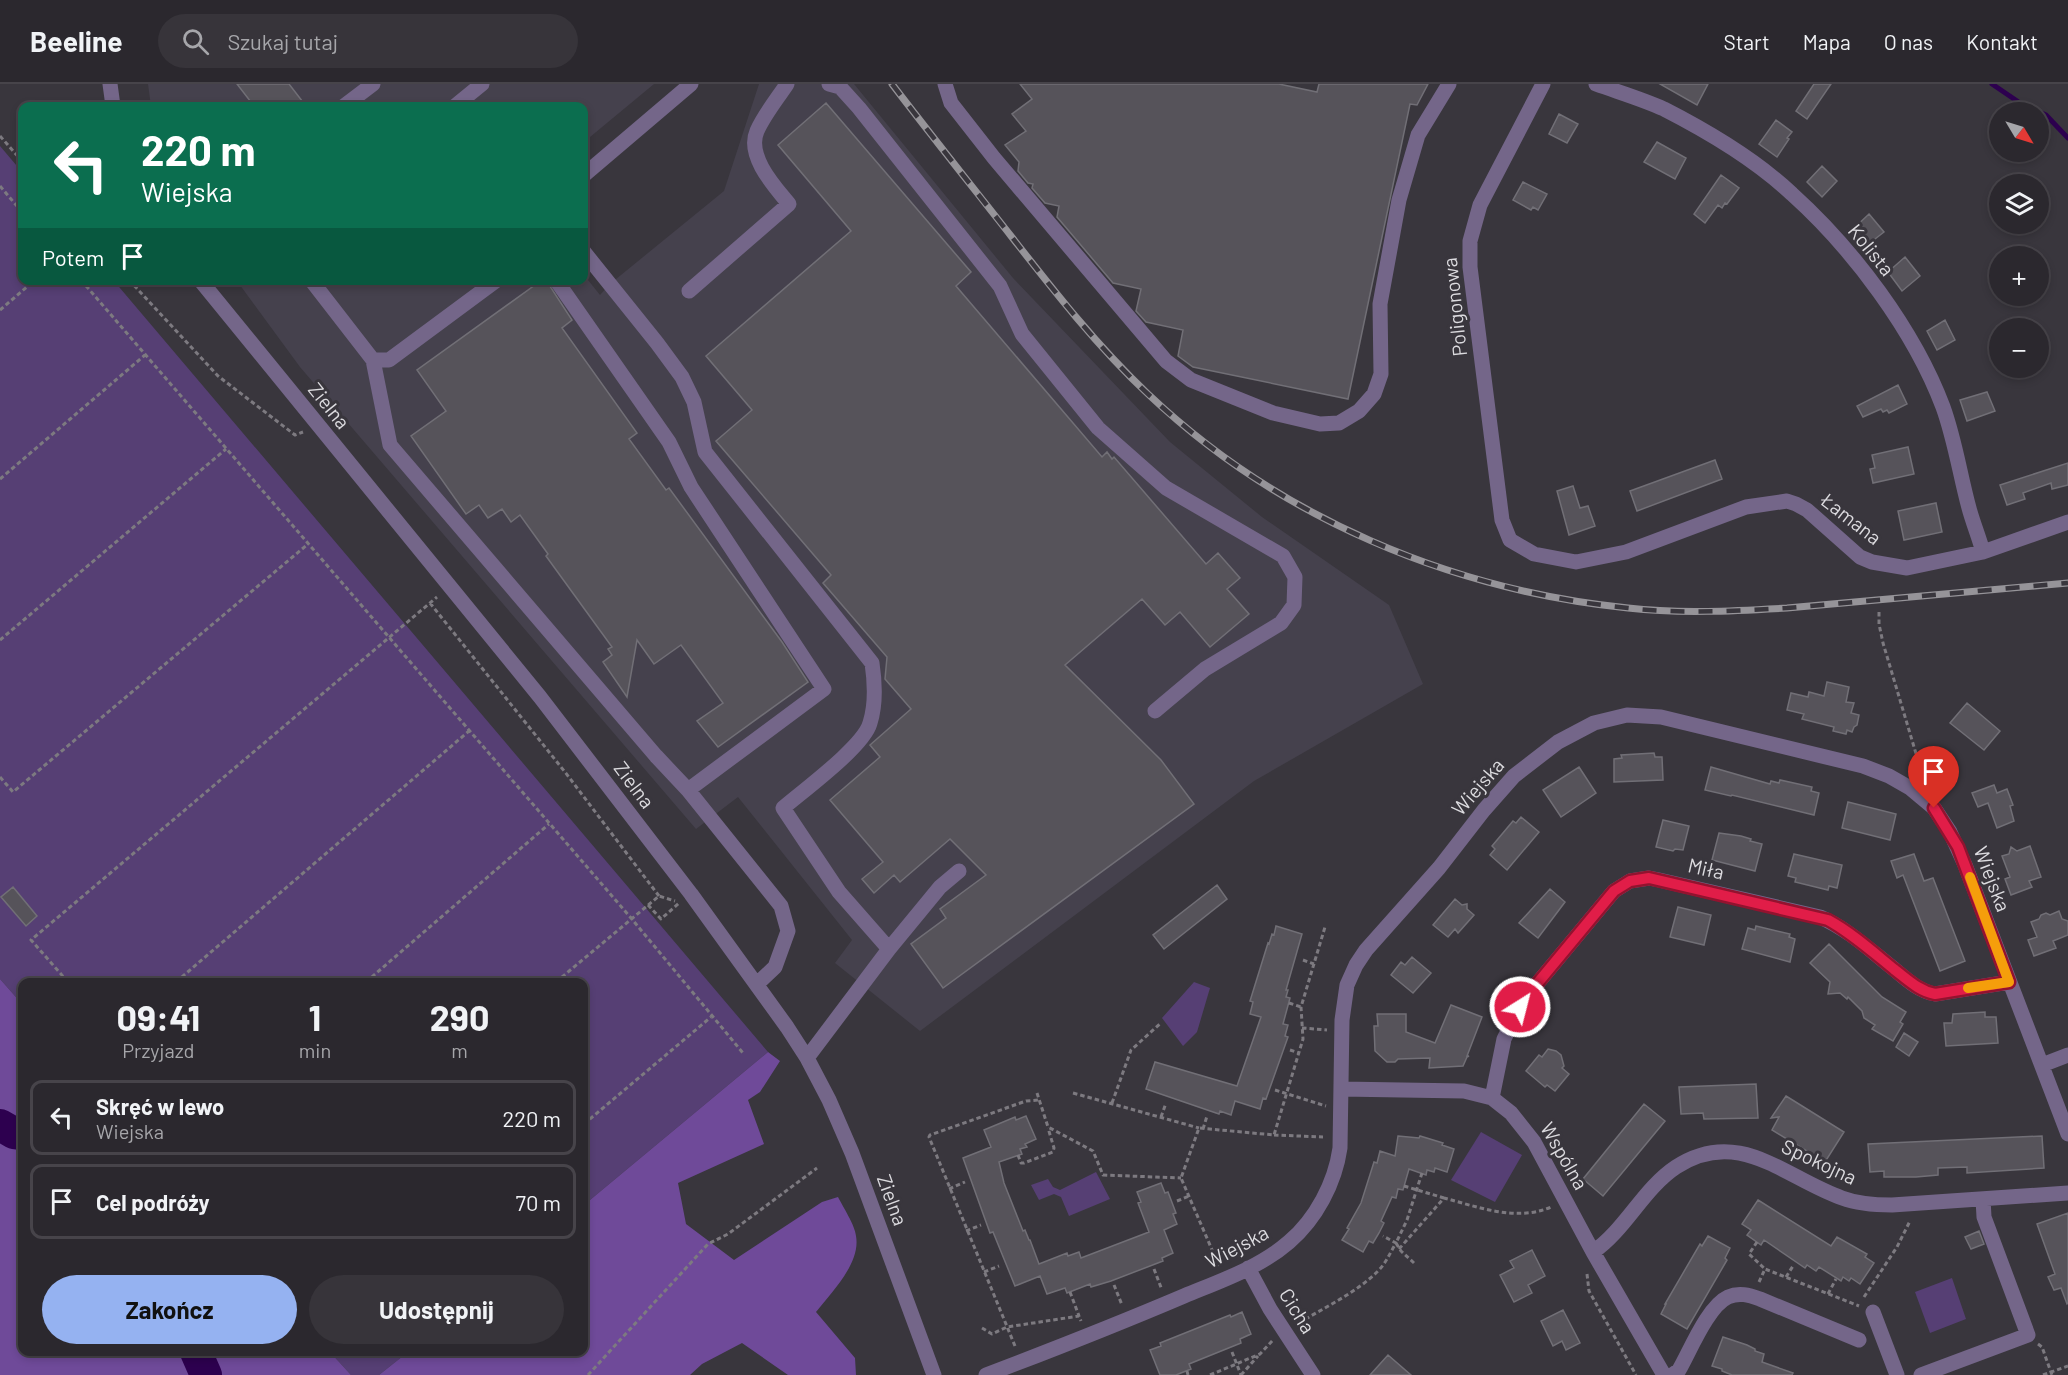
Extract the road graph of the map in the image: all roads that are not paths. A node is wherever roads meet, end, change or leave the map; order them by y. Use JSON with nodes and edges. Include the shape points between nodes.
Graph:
{"nodes":[{"id":1,"x":110,"y":84,"type":"edge"},
{"id":2,"x":373,"y":84,"type":"edge"},
{"id":3,"x":482,"y":84,"type":"edge"},
{"id":4,"x":691,"y":84,"type":"edge"},
{"id":5,"x":787,"y":84,"type":"edge"},
{"id":6,"x":829,"y":84,"type":"edge"},
{"id":7,"x":945,"y":84,"type":"edge"},
{"id":8,"x":1449,"y":84,"type":"edge"},
{"id":9,"x":1543,"y":84,"type":"edge"},
{"id":10,"x":1596,"y":84,"type":"edge"},
{"id":11,"x":112,"y":102,"type":"edge"},
{"id":12,"x":349,"y":102,"type":"edge"},
{"id":13,"x":460,"y":102,"type":"edge"},
{"id":14,"x":588,"y":172,"type":"edge"},
{"id":15,"x":588,"y":257,"type":"edge"},
{"id":16,"x":204,"y":285,"type":"edge"},
{"id":17,"x":314,"y":285,"type":"edge"},
{"id":18,"x":490,"y":285,"type":"edge"},
{"id":19,"x":560,"y":285,"type":"edge"},
{"id":20,"x":689,"y":291,"type":"dead end"},
{"id":21,"x":373,"y":360,"type":"junction"},
{"id":22,"x":2068,"y":522,"type":"edge"},
{"id":23,"x":1510,"y":540,"type":"joint"},
{"id":24,"x":1983,"y":552,"type":"junction"},
{"id":25,"x":1155,"y":711,"type":"dead end"},
{"id":26,"x":688,"y":790,"type":"junction"},
{"id":27,"x":959,"y":871,"type":"dead end"},
{"id":28,"x":889,"y":950,"type":"junction"},
{"id":29,"x":2009,"y":982,"type":"junction"},
{"id":30,"x":757,"y":984,"type":"junction"},
{"id":31,"x":2068,"y":1055,"type":"edge"},
{"id":32,"x":807,"y":1058,"type":"junction"},
{"id":33,"x":2042,"y":1065,"type":"junction"},
{"id":34,"x":1341,"y":1089,"type":"junction"},
{"id":35,"x":1492,"y":1098,"type":"junction"},
{"id":36,"x":2068,"y":1134,"type":"edge"},
{"id":37,"x":2068,"y":1193,"type":"edge"},
{"id":38,"x":1983,"y":1199,"type":"junction"},
{"id":39,"x":1593,"y":1251,"type":"junction"},
{"id":40,"x":1248,"y":1268,"type":"junction"},
{"id":41,"x":1866,"y":1309,"type":"road end"},
{"id":42,"x":1859,"y":1340,"type":"dead end"},
{"id":43,"x":934,"y":1375,"type":"edge"},
{"id":44,"x":986,"y":1375,"type":"edge"},
{"id":45,"x":1313,"y":1375,"type":"edge"},
{"id":46,"x":1664,"y":1375,"type":"edge"},
{"id":47,"x":1672,"y":1375,"type":"edge"},
{"id":48,"x":1897,"y":1375,"type":"edge"},
{"id":49,"x":1921,"y":1375,"type":"edge"}],
"edges":[{"from":1,"to":11,"type":"street"},
{"from":2,"to":12,"type":"street"},
{"from":3,"to":13,"type":"street"},
{"from":4,"to":14,"type":"street"},
{"from":5,"to":20,"type":"street","via":[[756,134],[756,158],[789,204]]},
{"from":6,"to":25,"type":"street","via":[[840,87],[859,108],[1000,286],[1022,334],[1098,428],[1166,488],[1283,556],[1295,577],[1294,604],[1281,623],[1205,669]]},
{"from":7,"to":8,"type":"street","via":[[951,103],[994,158],[1166,361],[1191,380],[1273,413],[1320,424],[1339,423],[1359,411],[1374,394],[1381,374],[1380,304],[1399,200],[1418,135]]},
{"from":9,"to":23,"type":"street","name":"Poligonowa","via":[[1480,205],[1470,241],[1502,520]]},
{"from":10,"to":24,"type":"street","name":"Kolista","via":[[1662,108],[1752,162],[1792,193],[1863,271],[1894,313],[1942,407]]},
{"from":15,"to":28,"type":"street","via":[[682,377],[694,402],[705,452],[872,663],[874,701],[870,725],[859,742],[783,808],[839,892]]},
{"from":16,"to":30,"type":"street","name":"Zielna","via":[[564,727]]},
{"from":17,"to":21,"type":"street"},
{"from":18,"to":21,"type":"street","via":[[389,360]]},
{"from":19,"to":26,"type":"street","via":[[669,441],[691,487],[824,689]]},
{"from":21,"to":26,"type":"street","via":[[390,445]]},
{"from":22,"to":24,"type":"street","name":"Łamana"},
{"from":23,"to":24,"type":"street","name":"Łamana","via":[[1534,554],[1576,562],[1626,552],[1746,507],[1787,501],[1807,510],[1860,557],[1872,562],[1907,568]]},
{"from":26,"to":30,"type":"street","via":[[781,906],[788,932],[775,966]]},
{"from":27,"to":28,"type":"street","via":[[940,887]]},
{"from":28,"to":32,"type":"street"},
{"from":29,"to":33,"type":"street","name":"Wiejska"},
{"from":29,"to":34,"type":"street","name":"Wiejska","via":[[1958,847],[1939,815],[1899,781],[1863,766],[1661,717],[1613,717],[1574,733],[1514,776],[1361,957],[1344,997]]},
{"from":29,"to":35,"type":"street","name":"Miła","via":[[1927,992],[1842,928],[1820,917],[1640,879],[1622,885],[1608,898],[1520,1007],[1504,1039]]},
{"from":30,"to":32,"type":"street","name":"Zielna"},
{"from":31,"to":33,"type":"street"},
{"from":32,"to":43,"type":"street","name":"Zielna","via":[[852,1153]]},
{"from":33,"to":36,"type":"street","name":"Wiejska"},
{"from":34,"to":35,"type":"street","name":"Wspólna","via":[[1455,1091]]},
{"from":34,"to":40,"type":"street","name":"Wiejska","via":[[1341,1149],[1324,1199],[1291,1240]]},
{"from":35,"to":39,"type":"street","name":"Wspólna","via":[[1529,1135],[1555,1203]]},
{"from":37,"to":38,"type":"street","name":"Spokojna"},
{"from":38,"to":39,"type":"street","name":"Spokojna","via":[[1878,1205],[1852,1201],[1756,1156],[1712,1153],[1670,1171],[1608,1241]]},
{"from":38,"to":49,"type":"street","via":[[1984,1218],[2028,1335]]},
{"from":39,"to":46,"type":"street","name":"Wspólna"},
{"from":40,"to":44,"type":"street","name":"Wiejska"},
{"from":40,"to":45,"type":"street","name":"Cicha"},
{"from":41,"to":48,"type":"street"},
{"from":42,"to":47,"type":"street","via":[[1753,1296],[1728,1296],[1709,1315],[1679,1370]]}]}
